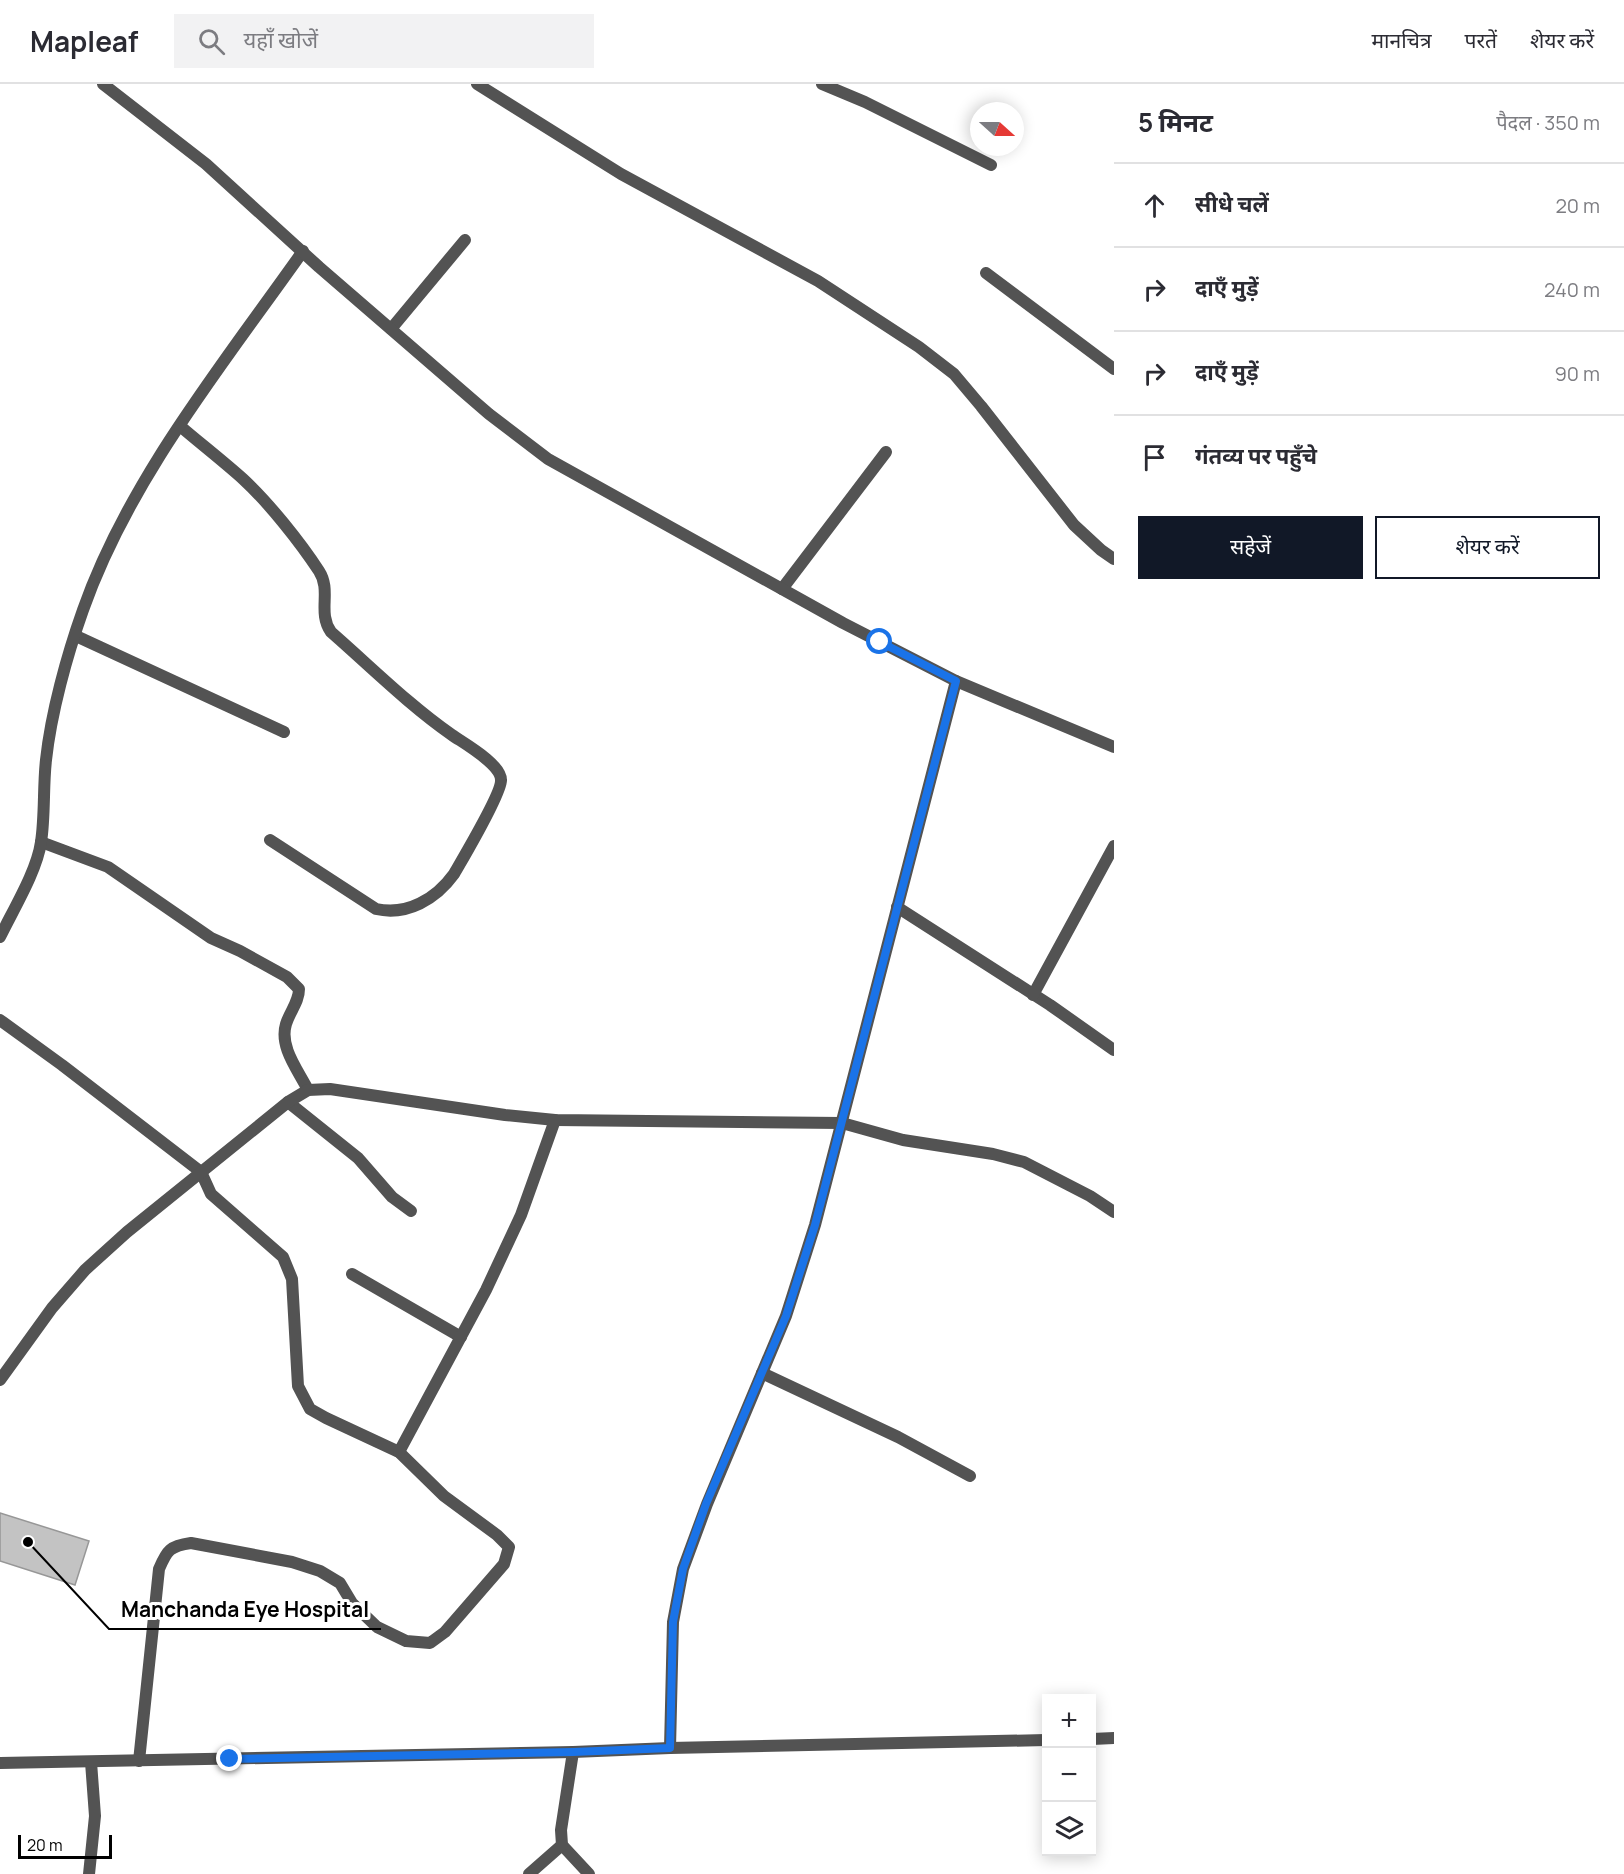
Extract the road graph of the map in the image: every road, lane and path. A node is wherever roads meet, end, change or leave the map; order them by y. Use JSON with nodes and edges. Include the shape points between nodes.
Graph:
{"nodes":[{"id":1,"x":103,"y":84,"type":"edge"},
{"id":2,"x":477,"y":84,"type":"edge"},
{"id":3,"x":822,"y":84,"type":"edge"},
{"id":4,"x":991,"y":165,"type":"dead end"},
{"id":5,"x":465,"y":240,"type":"dead end"},
{"id":6,"x":303,"y":251,"type":"junction"},
{"id":7,"x":986,"y":273,"type":"dead end"},
{"id":8,"x":391,"y":329,"type":"junction"},
{"id":9,"x":1114,"y":369,"type":"edge"},
{"id":10,"x":180,"y":426,"type":"junction"},
{"id":11,"x":886,"y":453,"type":"dead end"},
{"id":12,"x":1114,"y":559,"type":"edge"},
{"id":13,"x":782,"y":589,"type":"junction"},
{"id":14,"x":75,"y":636,"type":"junction"},
{"id":15,"x":956,"y":681,"type":"junction"},
{"id":16,"x":284,"y":732,"type":"dead end"},
{"id":17,"x":1114,"y":747,"type":"edge"},
{"id":18,"x":270,"y":840,"type":"dead end"},
{"id":19,"x":41,"y":842,"type":"junction"},
{"id":20,"x":1114,"y":846,"type":"edge"},
{"id":21,"x":897,"y":907,"type":"junction"},
{"id":22,"x":0,"y":937,"type":"edge"},
{"id":23,"x":1033,"y":995,"type":"junction"},
{"id":24,"x":0,"y":1020,"type":"edge"},
{"id":25,"x":1114,"y":1050,"type":"edge"},
{"id":26,"x":308,"y":1090,"type":"junction"},
{"id":27,"x":288,"y":1102,"type":"junction"},
{"id":28,"x":555,"y":1120,"type":"junction"},
{"id":29,"x":842,"y":1123,"type":"junction"},
{"id":30,"x":201,"y":1172,"type":"junction"},
{"id":31,"x":411,"y":1211,"type":"dead end"},
{"id":32,"x":1114,"y":1212,"type":"edge"},
{"id":33,"x":352,"y":1274,"type":"dead end"},
{"id":34,"x":461,"y":1337,"type":"junction"},
{"id":35,"x":762,"y":1373,"type":"junction"},
{"id":36,"x":0,"y":1380,"type":"edge"},
{"id":37,"x":399,"y":1452,"type":"junction"},
{"id":38,"x":970,"y":1476,"type":"dead end"},
{"id":39,"x":1114,"y":1738,"type":"edge"},
{"id":40,"x":1096,"y":1739,"type":"edge"},
{"id":41,"x":1042,"y":1740,"type":"edge"},
{"id":42,"x":670,"y":1748,"type":"junction"},
{"id":43,"x":573,"y":1752,"type":"junction"},
{"id":44,"x":92,"y":1761,"type":"junction"},
{"id":45,"x":139,"y":1761,"type":"junction"},
{"id":46,"x":0,"y":1763,"type":"edge"},
{"id":47,"x":562,"y":1845,"type":"junction"},
{"id":48,"x":89,"y":1874,"type":"edge"},
{"id":49,"x":530,"y":1874,"type":"edge"},
{"id":50,"x":589,"y":1874,"type":"edge"}],
"edges":[{"from":1,"to":6,"type":"street","via":[[206,164]]},
{"from":2,"to":12,"type":"street","via":[[621,174],[818,281],[919,347],[954,374],[1074,525]]},
{"from":3,"to":4,"type":"street"},
{"from":5,"to":8,"type":"street"},
{"from":6,"to":8,"type":"street"},
{"from":6,"to":10,"type":"street"},
{"from":7,"to":9,"type":"street"},
{"from":8,"to":13,"type":"street","via":[[548,459]]},
{"from":10,"to":14,"type":"street","via":[[111,544]]},
{"from":10,"to":18,"type":"street","via":[[270,507],[320,573],[325,590],[324,622],[331,632],[425,716],[499,770],[502,782],[454,874],[437,894],[392,912],[376,909]]},
{"from":11,"to":13,"type":"street"},
{"from":13,"to":15,"type":"street"},
{"from":14,"to":16,"type":"street"},
{"from":14,"to":19,"type":"street","via":[[46,758]]},
{"from":15,"to":17,"type":"street"},
{"from":15,"to":21,"type":"street"},
{"from":19,"to":22,"type":"street"},
{"from":19,"to":26,"type":"street","via":[[108,867],[211,938],[287,977],[299,988],[284,1036],[287,1051]]},
{"from":20,"to":23,"type":"street"},
{"from":21,"to":23,"type":"street"},
{"from":21,"to":29,"type":"street"},
{"from":23,"to":25,"type":"street"},
{"from":24,"to":30,"type":"street"},
{"from":26,"to":27,"type":"street"},
{"from":26,"to":28,"type":"street","via":[[330,1089]]},
{"from":27,"to":30,"type":"street"},
{"from":27,"to":31,"type":"street","via":[[358,1158],[392,1197]]},
{"from":28,"to":29,"type":"street"},
{"from":28,"to":34,"type":"street","via":[[521,1215]]},
{"from":29,"to":32,"type":"street","via":[[903,1140],[1024,1162]]},
{"from":29,"to":35,"type":"street","via":[[786,1316]]},
{"from":30,"to":36,"type":"street","via":[[85,1270]]},
{"from":30,"to":37,"type":"street","via":[[211,1194],[283,1257],[292,1279],[298,1386],[310,1409]]},
{"from":33,"to":34,"type":"street"},
{"from":34,"to":37,"type":"street"},
{"from":35,"to":38,"type":"street"},
{"from":35,"to":42,"type":"street","via":[[683,1569],[673,1622]]},
{"from":37,"to":45,"type":"street","via":[[444,1496],[509,1547],[504,1564],[446,1632],[430,1643],[406,1641],[377,1627],[352,1603],[340,1583],[320,1571],[191,1543],[167,1551],[159,1569]]},
{"from":39,"to":40,"type":"street"},
{"from":41,"to":42,"type":"street"},
{"from":42,"to":43,"type":"street"},
{"from":43,"to":45,"type":"street"},
{"from":43,"to":47,"type":"street"},
{"from":44,"to":45,"type":"street"},
{"from":44,"to":46,"type":"street"},
{"from":44,"to":48,"type":"street","via":[[95,1816]]},
{"from":47,"to":49,"type":"street"},
{"from":47,"to":50,"type":"street"}]}
